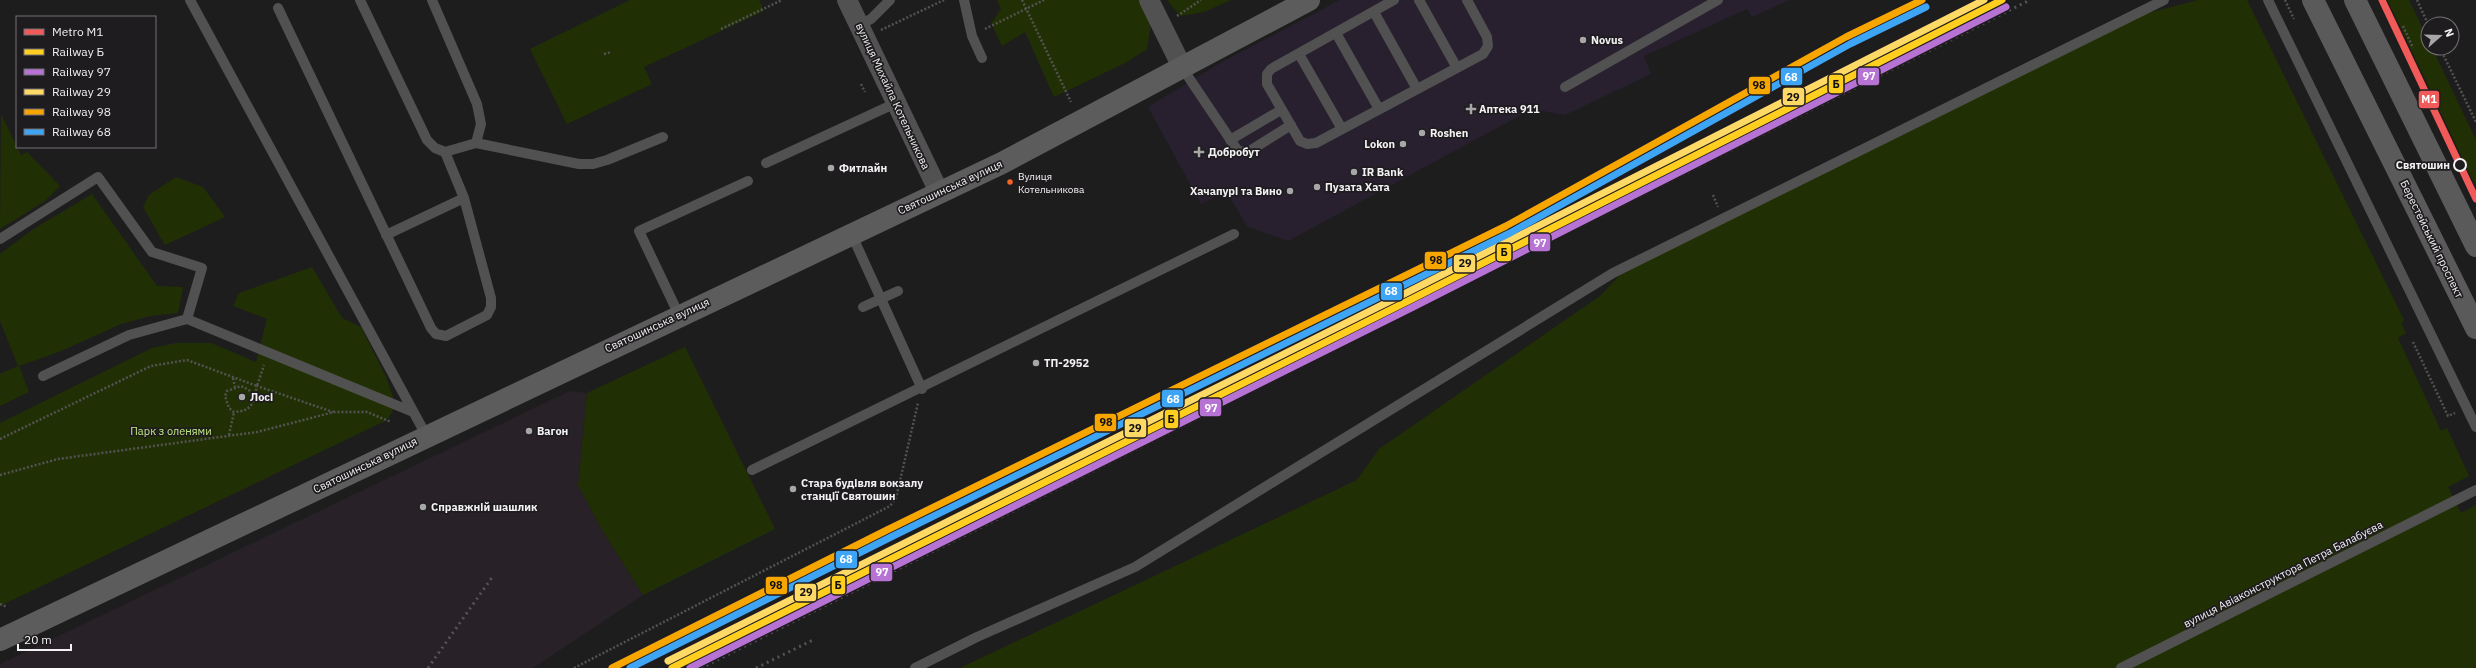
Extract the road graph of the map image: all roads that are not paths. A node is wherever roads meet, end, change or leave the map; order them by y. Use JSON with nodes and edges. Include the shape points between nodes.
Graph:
{"nodes":[{"id":1,"x":190,"y":0,"type":"edge"},
{"id":2,"x":360,"y":0,"type":"edge"},
{"id":3,"x":432,"y":0,"type":"edge"},
{"id":4,"x":847,"y":0,"type":"edge"},
{"id":5,"x":890,"y":0,"type":"edge"},
{"id":6,"x":964,"y":0,"type":"edge"},
{"id":7,"x":1149,"y":0,"type":"edge"},
{"id":8,"x":1309,"y":0,"type":"edge"},
{"id":9,"x":1394,"y":0,"type":"edge"},
{"id":10,"x":1419,"y":0,"type":"edge"},
{"id":11,"x":1467,"y":0,"type":"edge"},
{"id":12,"x":1718,"y":0,"type":"edge"},
{"id":13,"x":2164,"y":0,"type":"edge"},
{"id":14,"x":2268,"y":0,"type":"edge"},
{"id":15,"x":2313,"y":0,"type":"edge"},
{"id":16,"x":2355,"y":0,"type":"edge"},
{"id":17,"x":278,"y":8,"type":"dead end"},
{"id":18,"x":1374,"y":12,"type":"junction"},
{"id":19,"x":859,"y":24,"type":"junction"},
{"id":20,"x":1336,"y":33,"type":"junction"},
{"id":21,"x":1299,"y":54,"type":"junction"},
{"id":22,"x":982,"y":58,"type":"dead end"},
{"id":23,"x":1183,"y":68,"type":"junction"},
{"id":24,"x":1457,"y":68,"type":"junction"},
{"id":25,"x":1565,"y":87,"type":"dead end"},
{"id":26,"x":1417,"y":89,"type":"junction"},
{"id":27,"x":896,"y":103,"type":"junction"},
{"id":28,"x":1380,"y":109,"type":"junction"},
{"id":29,"x":1281,"y":110,"type":"junction"},
{"id":30,"x":1290,"y":125,"type":"junction"},
{"id":31,"x":1342,"y":129,"type":"junction"},
{"id":32,"x":663,"y":137,"type":"dead end"},
{"id":33,"x":1230,"y":140,"type":"junction"},
{"id":34,"x":476,"y":143,"type":"junction"},
{"id":35,"x":445,"y":152,"type":"junction"},
{"id":36,"x":766,"y":163,"type":"dead end"},
{"id":37,"x":748,"y":181,"type":"dead end"},
{"id":38,"x":939,"y":192,"type":"junction"},
{"id":39,"x":464,"y":198,"type":"junction"},
{"id":40,"x":851,"y":233,"type":"junction"},
{"id":41,"x":1234,"y":234,"type":"dead end"},
{"id":42,"x":386,"y":235,"type":"junction"},
{"id":43,"x":0,"y":239,"type":"edge"},
{"id":44,"x":2476,"y":246,"type":"edge"},
{"id":45,"x":898,"y":291,"type":"dead end"},
{"id":46,"x":881,"y":299,"type":"junction"},
{"id":47,"x":863,"y":307,"type":"dead end"},
{"id":48,"x":679,"y":315,"type":"junction"},
{"id":49,"x":187,"y":319,"type":"junction"},
{"id":50,"x":2476,"y":328,"type":"edge"},
{"id":51,"x":43,"y":376,"type":"dead end"},
{"id":52,"x":922,"y":389,"type":"junction"},
{"id":53,"x":414,"y":412,"type":"junction"},
{"id":54,"x":2476,"y":427,"type":"edge"},
{"id":55,"x":426,"y":435,"type":"junction"},
{"id":56,"x":752,"y":470,"type":"dead end"},
{"id":57,"x":2476,"y":490,"type":"edge"},
{"id":58,"x":0,"y":640,"type":"edge"},
{"id":59,"x":914,"y":668,"type":"edge"},
{"id":60,"x":2121,"y":668,"type":"edge"}],
"edges":[{"from":1,"to":53,"type":"lane"},
{"from":2,"to":35,"type":"lane","via":[[427,140],[435,148]]},
{"from":3,"to":34,"type":"lane","via":[[477,104],[481,124]]},
{"from":4,"to":19,"type":"street","name":"вулиця Михайла Котельникова"},
{"from":5,"to":19,"type":"lane","via":[[870,19]]},
{"from":6,"to":22,"type":"lane","via":[[972,36]]},
{"from":7,"to":23,"type":"street"},
{"from":8,"to":23,"type":"main road","name":"Святошинська вулиця"},
{"from":9,"to":18,"type":"lane"},
{"from":10,"to":24,"type":"lane"},
{"from":11,"to":24,"type":"lane","via":[[1487,37],[1488,46],[1483,54]]},
{"from":12,"to":25,"type":"lane"},
{"from":13,"to":59,"type":"lane","via":[[1613,273],[1135,567],[977,637]]},
{"from":14,"to":54,"type":"lane"},
{"from":15,"to":50,"type":"main road","name":"Берестейський проспект"},
{"from":16,"to":44,"type":"main road"},
{"from":17,"to":42,"type":"lane"},
{"from":18,"to":20,"type":"lane"},
{"from":18,"to":26,"type":"lane"},
{"from":19,"to":27,"type":"street","name":"вулиця Михайла Котельникова"},
{"from":20,"to":21,"type":"lane"},
{"from":20,"to":28,"type":"lane"},
{"from":21,"to":29,"type":"lane","via":[[1271,69],[1268,74],[1267,84]]},
{"from":21,"to":31,"type":"lane"},
{"from":23,"to":33,"type":"lane"},
{"from":23,"to":38,"type":"main road","name":"Святошинська вулиця","via":[[1002,163]]},
{"from":24,"to":26,"type":"lane"},
{"from":26,"to":28,"type":"lane"},
{"from":27,"to":36,"type":"lane"},
{"from":27,"to":38,"type":"street","name":"вулиця Михайла Котельникова"},
{"from":28,"to":31,"type":"lane"},
{"from":29,"to":30,"type":"lane"},
{"from":29,"to":33,"type":"lane"},
{"from":30,"to":31,"type":"lane","via":[[1300,141],[1307,144],[1316,143]]},
{"from":30,"to":33,"type":"lane","via":[[1248,152],[1238,151]]},
{"from":32,"to":34,"type":"lane","via":[[594,164],[579,164]]},
{"from":34,"to":35,"type":"lane"},
{"from":35,"to":39,"type":"lane"},
{"from":37,"to":48,"type":"lane","via":[[640,231]]},
{"from":38,"to":40,"type":"main road","name":"Святошинська вулиця"},
{"from":39,"to":42,"type":"lane"},
{"from":39,"to":42,"type":"lane","via":[[486,274],[491,307],[487,315],[446,336],[436,334],[431,328]]},
{"from":40,"to":46,"type":"lane"},
{"from":40,"to":48,"type":"main road","name":"Святошинська вулиця"},
{"from":41,"to":52,"type":"lane"},
{"from":43,"to":49,"type":"lane","via":[[98,177],[152,252],[202,268]]},
{"from":45,"to":46,"type":"lane"},
{"from":46,"to":47,"type":"lane"},
{"from":46,"to":52,"type":"lane"},
{"from":48,"to":55,"type":"main road","name":"Святошинська вулиця"},
{"from":49,"to":51,"type":"lane","via":[[129,335]]},
{"from":49,"to":53,"type":"lane"},
{"from":52,"to":56,"type":"lane"},
{"from":53,"to":55,"type":"lane"},
{"from":55,"to":58,"type":"main road","name":"Святошинська вулиця"},
{"from":57,"to":60,"type":"lane","name":"вулиця Авіаконструктора Петра Балабуєва"}]}
